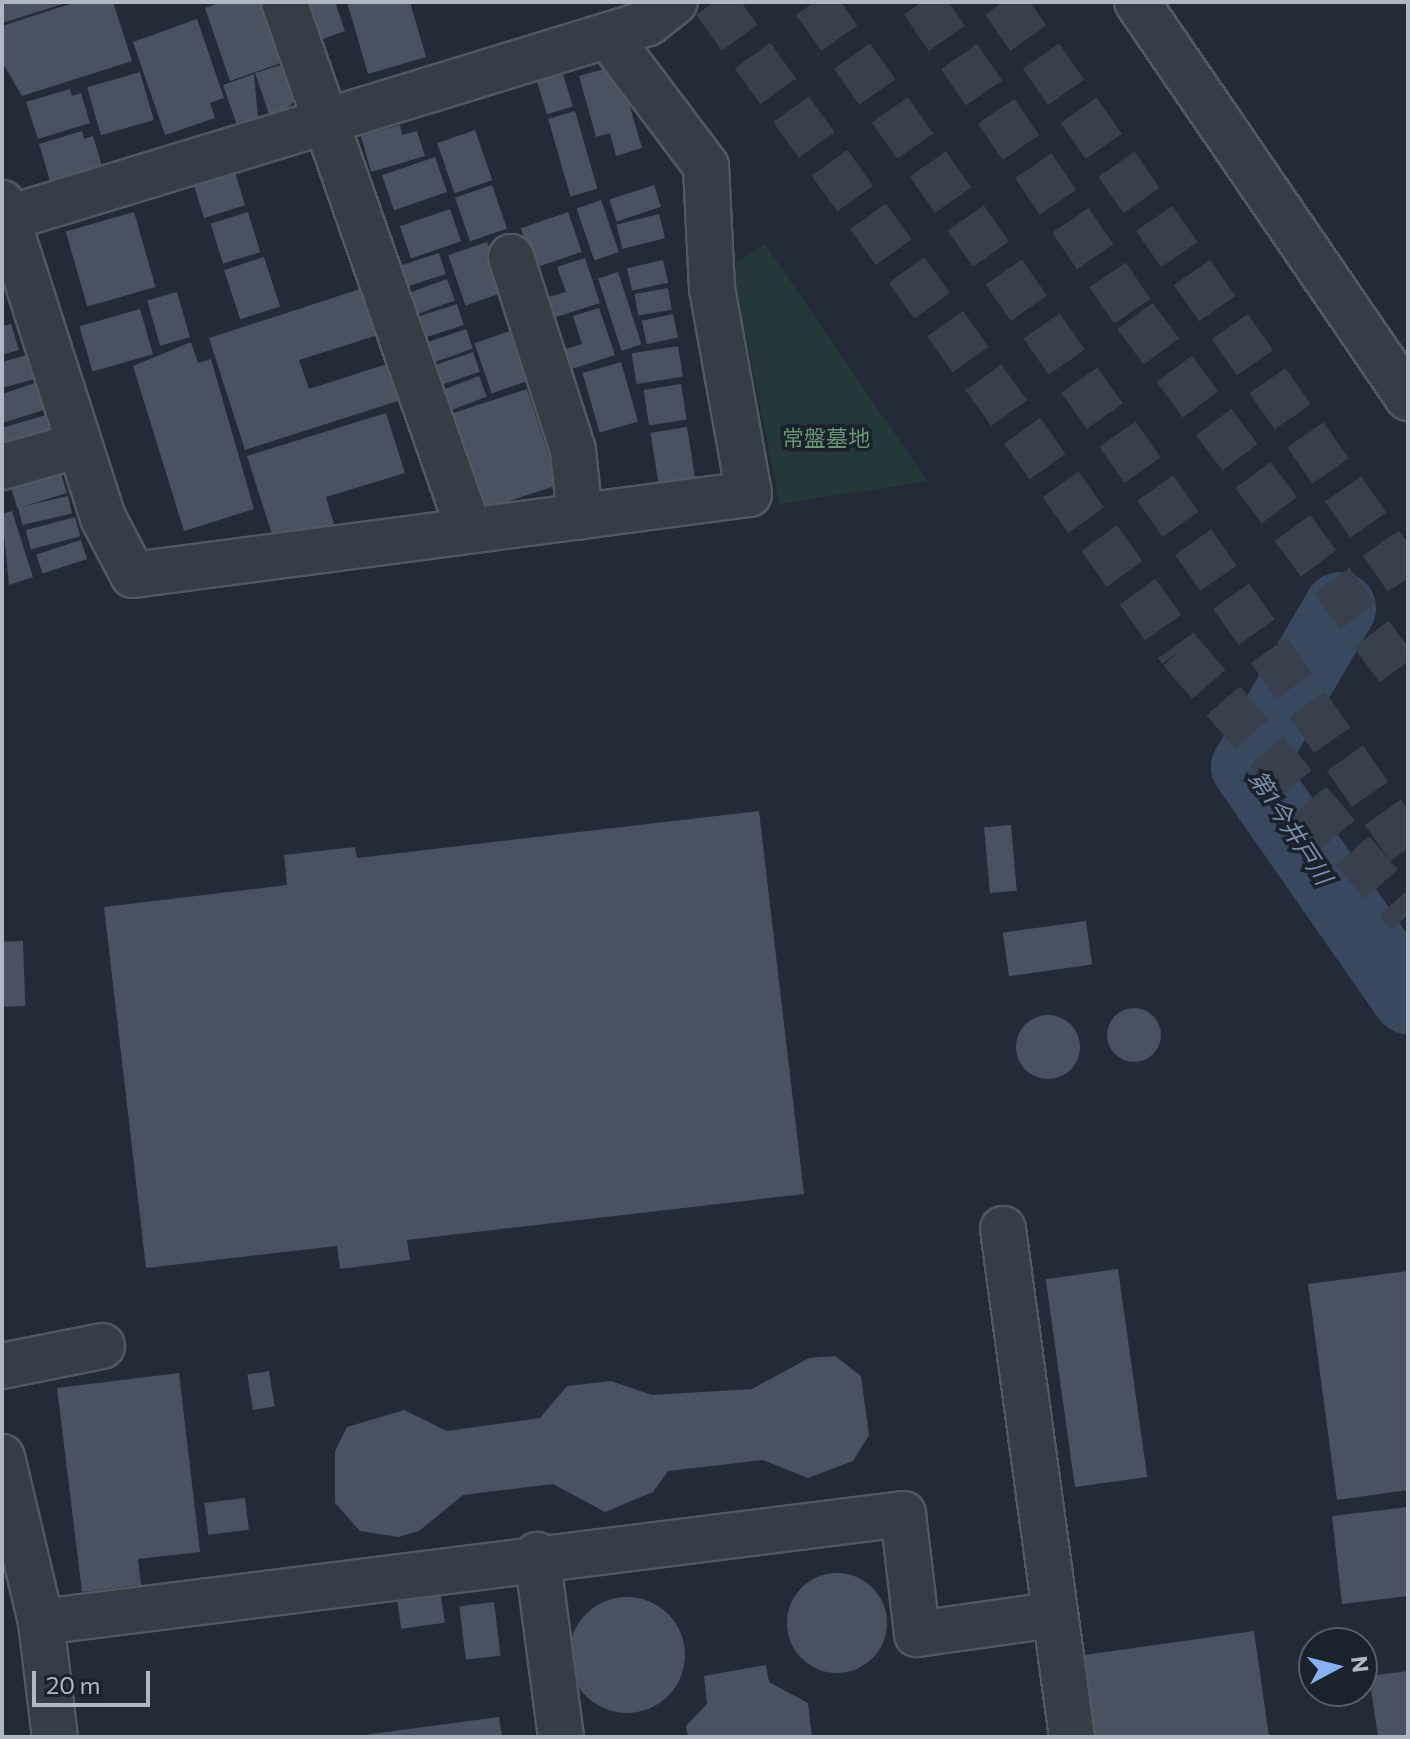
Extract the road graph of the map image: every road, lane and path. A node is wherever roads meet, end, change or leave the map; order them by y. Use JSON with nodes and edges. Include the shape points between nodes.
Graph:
{"nodes":[{"id":1,"x":284,"y":2,"type":"edge"},
{"id":2,"x":675,"y":2,"type":"edge"},
{"id":3,"x":1137,"y":2,"type":"edge"},
{"id":4,"x":608,"y":36,"type":"junction"},
{"id":5,"x":325,"y":120,"type":"junction"},
{"id":6,"x":4,"y":214,"type":"edge"},
{"id":7,"x":511,"y":257,"type":"dead end"},
{"id":8,"x":1408,"y":398,"type":"edge"},
{"id":9,"x":79,"y":445,"type":"junction"},
{"id":10,"x":2,"y":467,"type":"edge"},
{"id":11,"x":580,"y":517,"type":"junction"},
{"id":12,"x":469,"y":530,"type":"junction"},
{"id":13,"x":1003,"y":1229,"type":"dead end"},
{"id":14,"x":102,"y":1346,"type":"dead end"},
{"id":15,"x":2,"y":1366,"type":"edge"},
{"id":16,"x":2,"y":1457,"type":"edge"},
{"id":17,"x":537,"y":1555,"type":"junction"},
{"id":18,"x":1053,"y":1615,"type":"junction"},
{"id":19,"x":41,"y":1622,"type":"junction"},
{"id":20,"x":55,"y":1737,"type":"edge"},
{"id":21,"x":561,"y":1737,"type":"edge"},
{"id":22,"x":1072,"y":1737,"type":"edge"}],
"edges":[{"from":1,"to":5,"type":"street"},
{"from":2,"to":4,"type":"street","via":[[648,23]]},
{"from":3,"to":8,"type":"street"},
{"from":4,"to":5,"type":"street"},
{"from":4,"to":11,"type":"street","via":[[706,166],[712,289],[749,494]]},
{"from":5,"to":6,"type":"street"},
{"from":5,"to":12,"type":"street"},
{"from":6,"to":9,"type":"street"},
{"from":7,"to":11,"type":"street","via":[[573,450]]},
{"from":9,"to":10,"type":"street"},
{"from":9,"to":12,"type":"street","via":[[133,575]]},
{"from":11,"to":12,"type":"street"},
{"from":13,"to":18,"type":"street"},
{"from":14,"to":15,"type":"street"},
{"from":16,"to":19,"type":"street"},
{"from":17,"to":18,"type":"street","via":[[903,1514],[917,1634]]},
{"from":17,"to":19,"type":"street"},
{"from":17,"to":21,"type":"street"},
{"from":18,"to":22,"type":"street"},
{"from":19,"to":20,"type":"street"}]}
